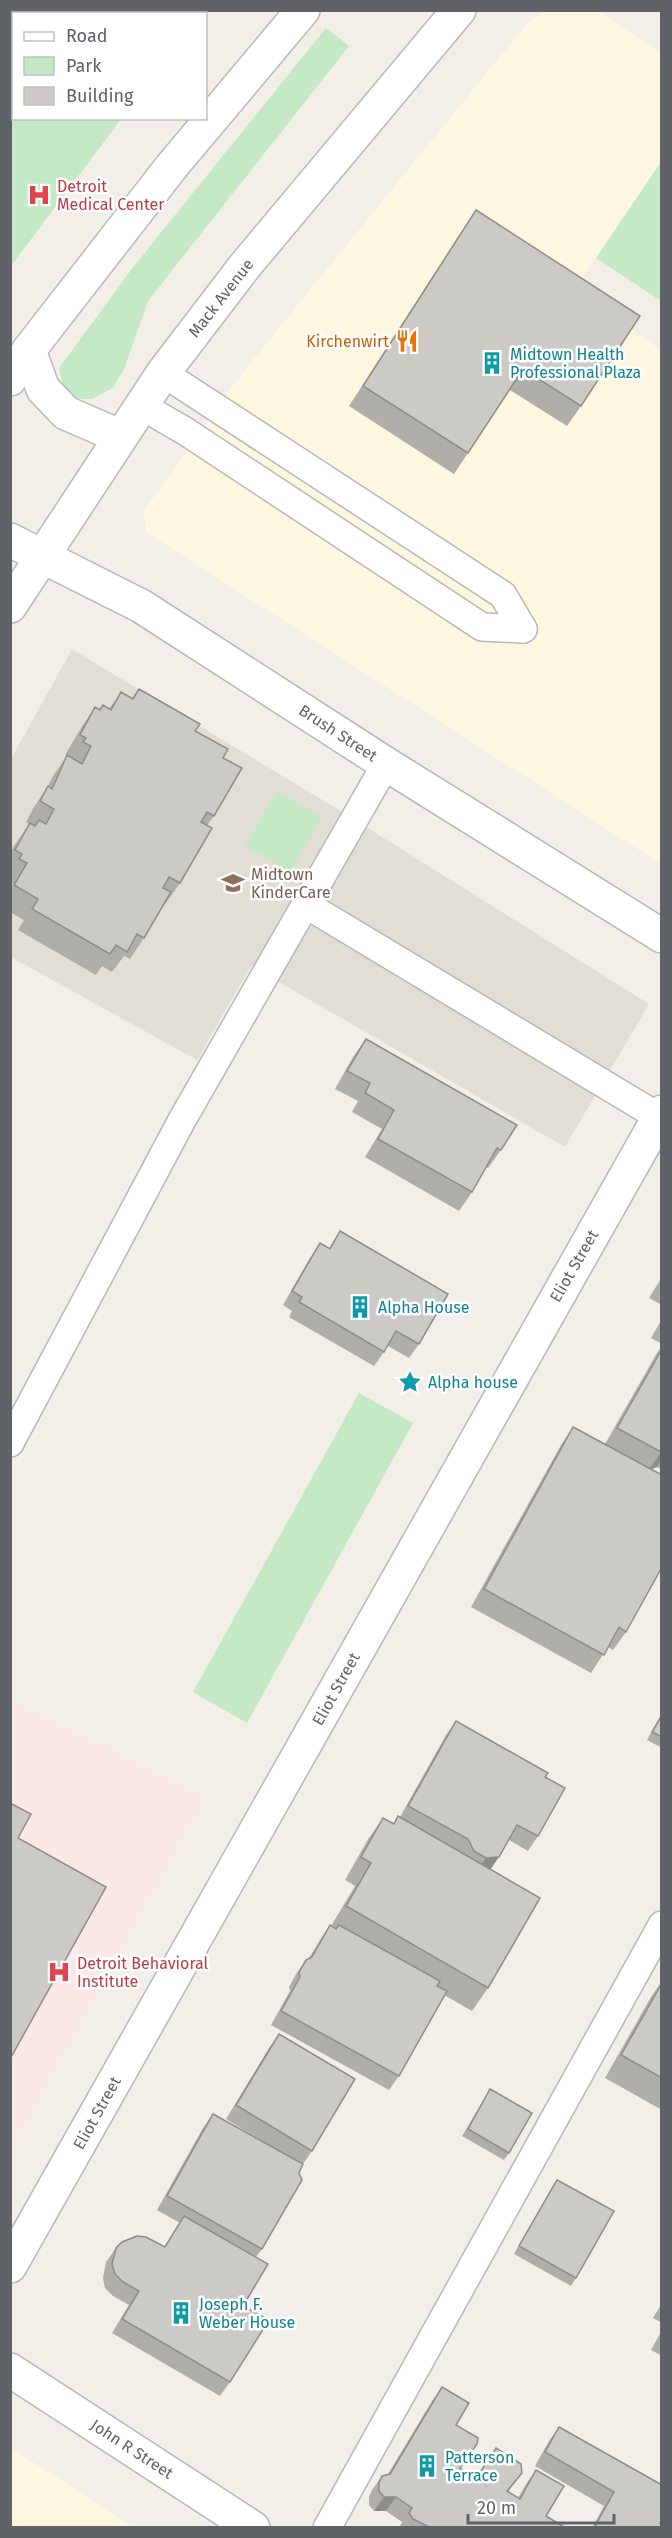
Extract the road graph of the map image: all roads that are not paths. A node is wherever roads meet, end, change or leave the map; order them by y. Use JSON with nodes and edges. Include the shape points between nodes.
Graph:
{"nodes":[{"id":1,"x":303,"y":10,"type":"edge"},
{"id":2,"x":459,"y":10,"type":"edge"},
{"id":3,"x":29,"y":350,"type":"junction"},
{"id":4,"x":163,"y":373,"type":"junction"},
{"id":5,"x":10,"y":379,"type":"edge"},
{"id":6,"x":140,"y":405,"type":"junction"},
{"id":7,"x":119,"y":436,"type":"junction"},
{"id":8,"x":414,"y":537,"type":"junction"},
{"id":9,"x":10,"y":540,"type":"edge"},
{"id":10,"x":41,"y":556,"type":"junction"},
{"id":11,"x":393,"y":569,"type":"junction"},
{"id":12,"x":10,"y":606,"type":"edge"},
{"id":13,"x":386,"y":764,"type":"junction"},
{"id":14,"x":305,"y":904,"type":"junction"},
{"id":15,"x":662,"y":936,"type":"edge"},
{"id":16,"x":660,"y":1114,"type":"edge"},
{"id":17,"x":10,"y":1443,"type":"edge"},
{"id":18,"x":662,"y":1925,"type":"edge"},
{"id":19,"x":10,"y":2266,"type":"edge"},
{"id":20,"x":10,"y":2370,"type":"edge"},
{"id":21,"x":253,"y":2528,"type":"edge"},
{"id":22,"x":327,"y":2528,"type":"edge"}],
"edges":[{"from":1,"to":3,"type":"street","via":[[172,166]]},
{"from":2,"to":4,"type":"street","name":"Mack Avenue","via":[[251,259]]},
{"from":3,"to":5,"type":"street"},
{"from":3,"to":7,"type":"street","via":[[43,389],[66,413]]},
{"from":4,"to":6,"type":"street","name":"Mack Avenue"},
{"from":4,"to":8,"type":"lane"},
{"from":6,"to":7,"type":"street","name":"Mack Avenue"},
{"from":6,"to":11,"type":"lane"},
{"from":7,"to":10,"type":"street","name":"Mack Avenue"},
{"from":8,"to":11,"type":"lane"},
{"from":8,"to":11,"type":"lane","via":[[503,595],[523,629],[482,627]]},
{"from":9,"to":10,"type":"street","name":"Brush Street"},
{"from":10,"to":12,"type":"street","name":"Mack Avenue"},
{"from":10,"to":13,"type":"street","name":"Brush Street","via":[[141,606]]},
{"from":13,"to":14,"type":"lane"},
{"from":13,"to":15,"type":"street","name":"Brush Street"},
{"from":14,"to":16,"type":"lane"},
{"from":14,"to":17,"type":"lane","via":[[158,1165]]},
{"from":16,"to":19,"type":"street","name":"Eliot Street"},
{"from":18,"to":22,"type":"lane"},
{"from":20,"to":21,"type":"street","name":"John R Street"}]}
